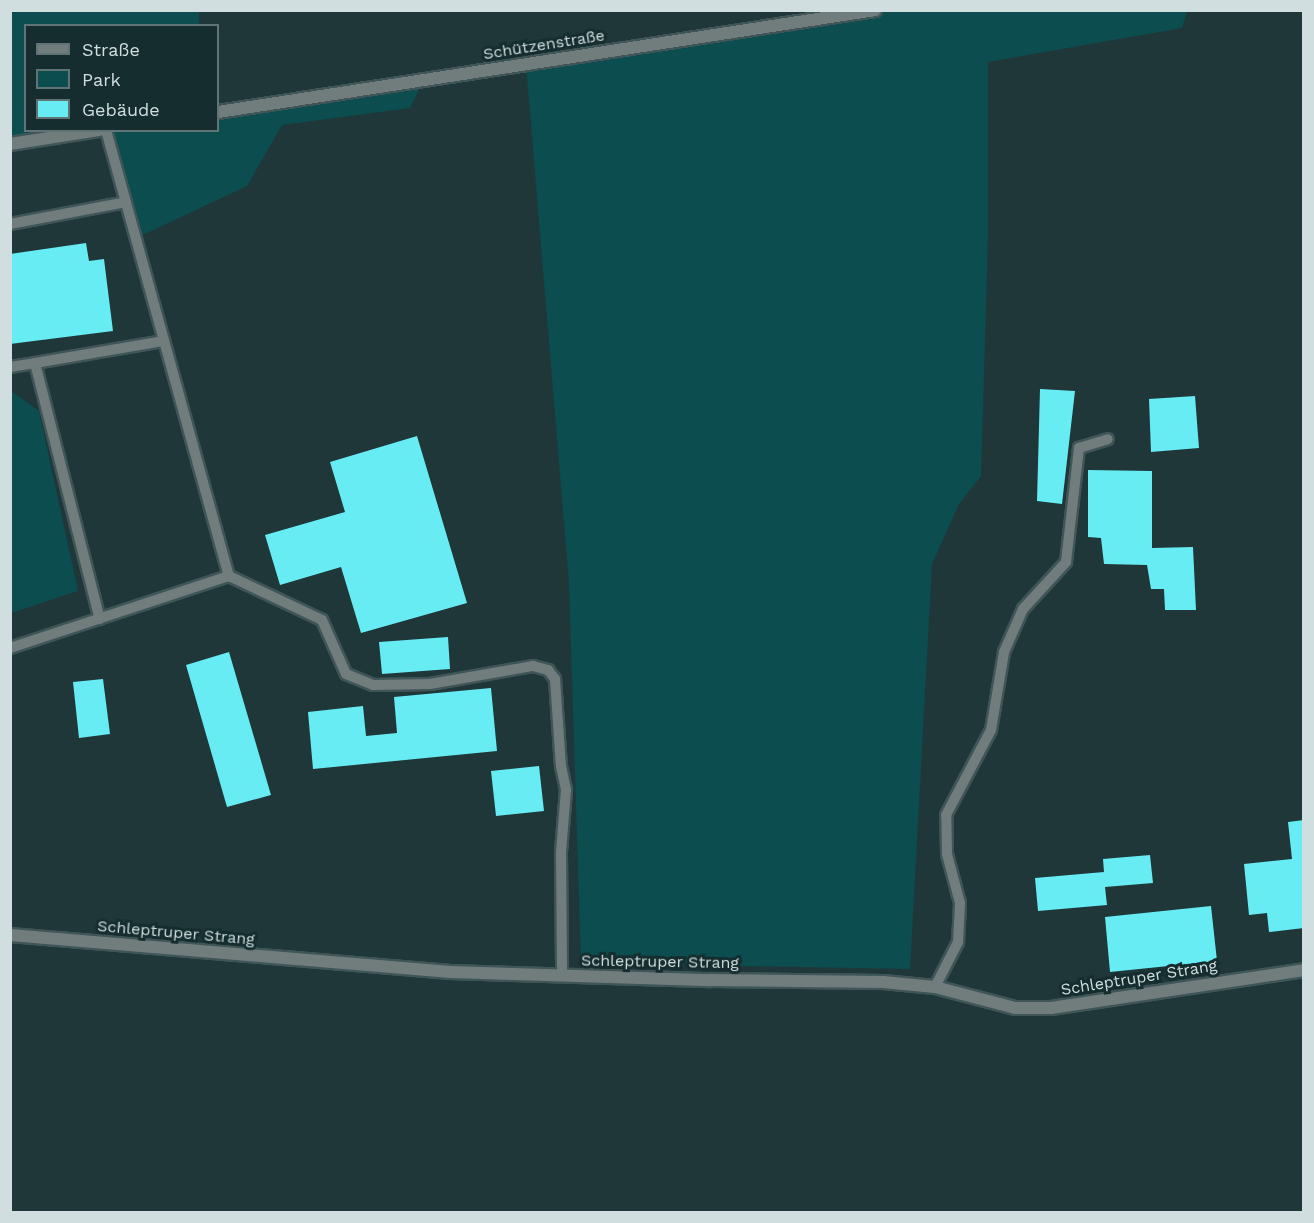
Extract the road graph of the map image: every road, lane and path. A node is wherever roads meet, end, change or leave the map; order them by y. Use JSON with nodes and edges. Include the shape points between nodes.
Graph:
{"nodes":[{"id":1,"x":875,"y":10,"type":"edge"},
{"id":2,"x":219,"y":112,"type":"edge"},
{"id":3,"x":86,"y":132,"type":"edge"},
{"id":4,"x":107,"y":132,"type":"edge"},
{"id":5,"x":10,"y":144,"type":"edge"},
{"id":6,"x":126,"y":202,"type":"junction"},
{"id":7,"x":10,"y":224,"type":"edge"},
{"id":8,"x":164,"y":341,"type":"junction"},
{"id":9,"x":35,"y":363,"type":"junction"},
{"id":10,"x":10,"y":368,"type":"edge"},
{"id":11,"x":1108,"y":439,"type":"dead end"},
{"id":12,"x":229,"y":576,"type":"junction"},
{"id":13,"x":100,"y":619,"type":"junction"},
{"id":14,"x":10,"y":648,"type":"edge"},
{"id":15,"x":10,"y":935,"type":"edge"},
{"id":16,"x":1304,"y":970,"type":"edge"},
{"id":17,"x":562,"y":976,"type":"junction"},
{"id":18,"x":935,"y":987,"type":"junction"}],
"edges":[{"from":1,"to":2,"type":"street","name":"Schützenstraße"},
{"from":3,"to":5,"type":"street"},
{"from":4,"to":6,"type":"lane"},
{"from":6,"to":7,"type":"lane"},
{"from":6,"to":8,"type":"lane"},
{"from":8,"to":9,"type":"lane"},
{"from":8,"to":12,"type":"lane"},
{"from":9,"to":10,"type":"lane"},
{"from":9,"to":13,"type":"lane"},
{"from":11,"to":18,"type":"lane","via":[[1079,448],[1066,562],[1023,609],[1004,652],[991,730],[946,815],[947,854],[960,903],[958,942]]},
{"from":12,"to":13,"type":"lane"},
{"from":12,"to":17,"type":"lane","via":[[322,620],[346,674],[373,685],[430,684],[533,666],[548,670],[555,679],[566,790],[561,852]]},
{"from":13,"to":14,"type":"lane"},
{"from":15,"to":17,"type":"street","name":"Schleptruper Strang","via":[[381,967]]},
{"from":16,"to":18,"type":"street","name":"Schleptruper Strang","via":[[1051,1008],[1016,1008]]},
{"from":17,"to":18,"type":"street","name":"Schleptruper Strang","via":[[883,982]]}]}
